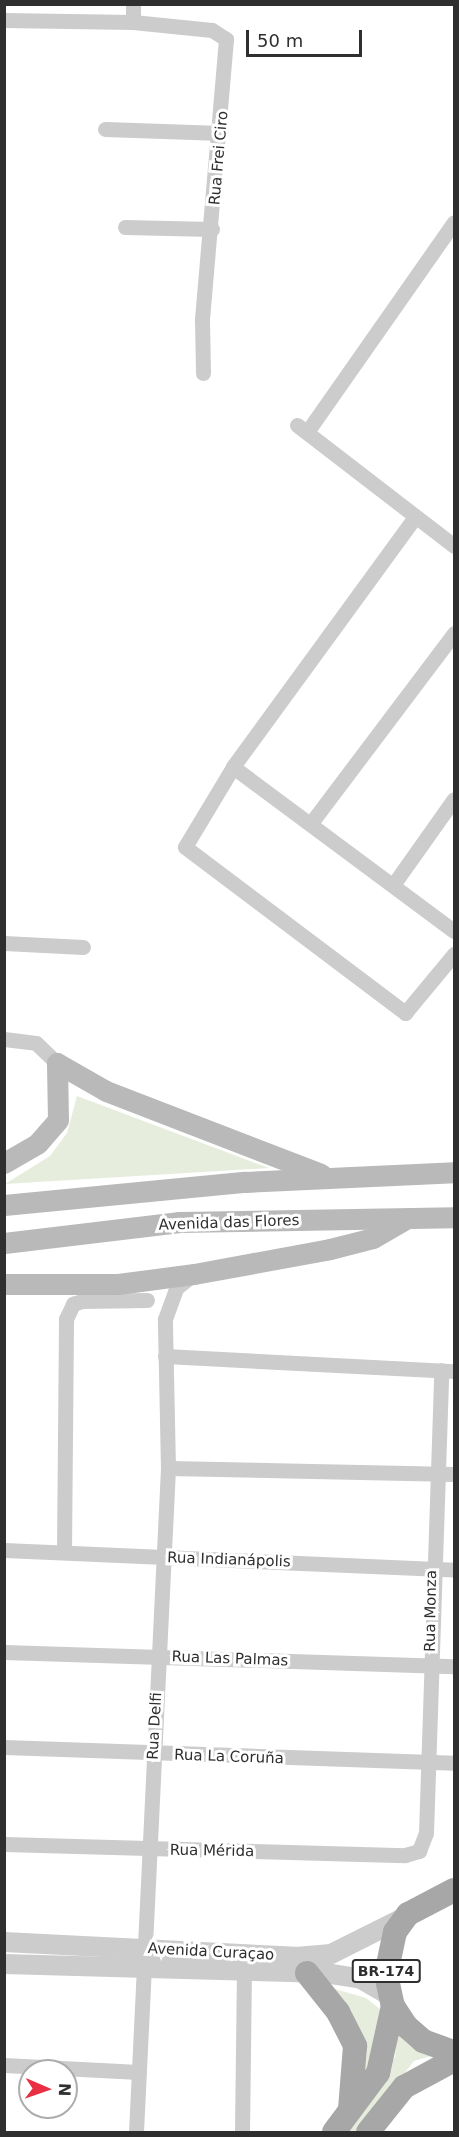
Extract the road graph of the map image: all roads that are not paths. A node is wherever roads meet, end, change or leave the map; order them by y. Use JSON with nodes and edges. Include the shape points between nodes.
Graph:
{"nodes":[{"id":1,"x":133,"y":4,"type":"edge"},
{"id":2,"x":4,"y":20,"type":"edge"},
{"id":3,"x":133,"y":22,"type":"junction"},
{"id":4,"x":105,"y":129,"type":"dead end"},
{"id":5,"x":221,"y":133,"type":"junction"},
{"id":6,"x":454,"y":222,"type":"edge"},
{"id":7,"x":125,"y":227,"type":"dead end"},
{"id":8,"x":212,"y":229,"type":"junction"},
{"id":9,"x":203,"y":373,"type":"dead end"},
{"id":10,"x":415,"y":517,"type":"junction"},
{"id":11,"x":454,"y":546,"type":"edge"},
{"id":12,"x":454,"y":633,"type":"edge"},
{"id":13,"x":233,"y":767,"type":"junction"},
{"id":14,"x":454,"y":799,"type":"edge"},
{"id":15,"x":311,"y":823,"type":"junction"},
{"id":16,"x":393,"y":885,"type":"junction"},
{"id":17,"x":454,"y":931,"type":"edge"},
{"id":18,"x":4,"y":943,"type":"edge"},
{"id":19,"x":83,"y":947,"type":"dead end"},
{"id":20,"x":454,"y":954,"type":"edge"},
{"id":21,"x":4,"y":1039,"type":"edge"},
{"id":22,"x":57,"y":1063,"type":"junction"},
{"id":23,"x":4,"y":1162,"type":"edge"},
{"id":24,"x":454,"y":1172,"type":"edge"},
{"id":25,"x":327,"y":1176,"type":"junction"},
{"id":26,"x":4,"y":1205,"type":"edge"},
{"id":27,"x":454,"y":1217,"type":"edge"},
{"id":28,"x":405,"y":1219,"type":"junction"},
{"id":29,"x":4,"y":1243,"type":"edge"},
{"id":30,"x":194,"y":1274,"type":"junction"},
{"id":31,"x":4,"y":1284,"type":"edge"},
{"id":32,"x":118,"y":1284,"type":"junction"},
{"id":33,"x":147,"y":1300,"type":"junction"},
{"id":34,"x":165,"y":1319,"type":"junction"},
{"id":35,"x":165,"y":1356,"type":"junction"},
{"id":36,"x":448,"y":1370,"type":"edge"},
{"id":37,"x":168,"y":1468,"type":"junction"},
{"id":38,"x":437,"y":1474,"type":"junction"},
{"id":39,"x":454,"y":1474,"type":"edge"},
{"id":40,"x":4,"y":1550,"type":"edge"},
{"id":41,"x":64,"y":1551,"type":"junction"},
{"id":42,"x":164,"y":1557,"type":"junction"},
{"id":43,"x":432,"y":1569,"type":"junction"},
{"id":44,"x":454,"y":1570,"type":"edge"},
{"id":45,"x":4,"y":1652,"type":"edge"},
{"id":46,"x":159,"y":1657,"type":"junction"},
{"id":47,"x":430,"y":1665,"type":"junction"},
{"id":48,"x":454,"y":1666,"type":"edge"},
{"id":49,"x":4,"y":1747,"type":"edge"},
{"id":50,"x":153,"y":1755,"type":"junction"},
{"id":51,"x":427,"y":1763,"type":"junction"},
{"id":52,"x":454,"y":1763,"type":"edge"},
{"id":53,"x":4,"y":1844,"type":"edge"},
{"id":54,"x":150,"y":1849,"type":"junction"},
{"id":55,"x":419,"y":1851,"type":"joint"},
{"id":56,"x":454,"y":1890,"type":"edge"},
{"id":57,"x":408,"y":1914,"type":"junction"},
{"id":58,"x":4,"y":1942,"type":"edge"},
{"id":59,"x":146,"y":1948,"type":"junction"},
{"id":60,"x":4,"y":1964,"type":"edge"},
{"id":61,"x":144,"y":1969,"type":"junction"},
{"id":62,"x":244,"y":1971,"type":"junction"},
{"id":63,"x":307,"y":1973,"type":"junction"},
{"id":64,"x":391,"y":2001,"type":"junction"},
{"id":65,"x":454,"y":2052,"type":"edge"},
{"id":66,"x":454,"y":2060,"type":"edge"},
{"id":67,"x":4,"y":2065,"type":"edge"},
{"id":68,"x":139,"y":2072,"type":"junction"},
{"id":69,"x":350,"y":2110,"type":"junction"},
{"id":70,"x":136,"y":2133,"type":"edge"},
{"id":71,"x":242,"y":2133,"type":"edge"},
{"id":72,"x":334,"y":2133,"type":"edge"},
{"id":73,"x":368,"y":2133,"type":"edge"}],
"edges":[{"from":1,"to":3,"type":"street"},
{"from":2,"to":3,"type":"street"},
{"from":3,"to":5,"type":"street","name":"Rua Frei Ciro","via":[[212,30],[226,39]]},
{"from":4,"to":5,"type":"street"},
{"from":5,"to":8,"type":"street","name":"Rua Frei Ciro"},
{"from":6,"to":10,"type":"street","via":[[302,428]]},
{"from":7,"to":8,"type":"street"},
{"from":8,"to":9,"type":"street","name":"Rua Frei Ciro"},
{"from":10,"to":11,"type":"street"},
{"from":10,"to":13,"type":"street"},
{"from":12,"to":15,"type":"street"},
{"from":13,"to":15,"type":"street"},
{"from":13,"to":20,"type":"street","via":[[185,848],[407,1014]]},
{"from":14,"to":16,"type":"street"},
{"from":15,"to":16,"type":"street"},
{"from":16,"to":17,"type":"street"},
{"from":18,"to":19,"type":"street"},
{"from":21,"to":22,"type":"street","via":[[36,1043]]},
{"from":22,"to":23,"type":"main road","via":[[58,1120],[38,1143]]},
{"from":22,"to":25,"type":"main road","via":[[106,1090]]},
{"from":24,"to":25,"type":"main road"},
{"from":25,"to":26,"type":"main road"},
{"from":27,"to":28,"type":"main road","name":"Avenida das Flores"},
{"from":28,"to":29,"type":"main road","name":"Avenida das Flores","via":[[180,1222]]},
{"from":28,"to":30,"type":"main road","via":[[374,1238]]},
{"from":30,"to":32,"type":"main road"},
{"from":30,"to":34,"type":"street","name":"Rua Delfi","via":[[176,1288]]},
{"from":31,"to":32,"type":"main road"},
{"from":32,"to":33,"type":"street"},
{"from":33,"to":34,"type":"street"},
{"from":33,"to":41,"type":"street","via":[[82,1301],[74,1304],[66,1319]]},
{"from":34,"to":35,"type":"street","name":"Rua Delfi"},
{"from":35,"to":36,"type":"street"},
{"from":35,"to":37,"type":"street","name":"Rua Delfi"},
{"from":36,"to":38,"type":"street","name":"Rua Monza"},
{"from":37,"to":38,"type":"street"},
{"from":37,"to":42,"type":"street","name":"Rua Delfi"},
{"from":38,"to":39,"type":"street"},
{"from":38,"to":43,"type":"street","name":"Rua Monza"},
{"from":40,"to":41,"type":"street","name":"Rua Indianápolis"},
{"from":41,"to":42,"type":"street","name":"Rua Indianápolis"},
{"from":42,"to":43,"type":"street","name":"Rua Indianápolis"},
{"from":42,"to":46,"type":"street","name":"Rua Delfi"},
{"from":43,"to":44,"type":"street","name":"Rua Indianápolis"},
{"from":43,"to":47,"type":"street","name":"Rua Monza"},
{"from":45,"to":46,"type":"street","name":"Rua Las Palmas"},
{"from":46,"to":47,"type":"street","name":"Rua Las Palmas"},
{"from":46,"to":50,"type":"street","name":"Rua Delfi"},
{"from":47,"to":48,"type":"street","name":"Rua Las Palmas"},
{"from":47,"to":51,"type":"street","name":"Rua Monza"},
{"from":49,"to":50,"type":"street","name":"Rua La Coruña"},
{"from":50,"to":51,"type":"street","name":"Rua La Coruña"},
{"from":50,"to":54,"type":"street","name":"Rua Delfi"},
{"from":51,"to":52,"type":"street","name":"Rua La Coruña"},
{"from":51,"to":55,"type":"street","name":"Rua Monza","via":[[426,1833]]},
{"from":53,"to":54,"type":"street","name":"Rua Mérida"},
{"from":54,"to":55,"type":"street","name":"Rua Mérida","via":[[405,1855]]},
{"from":54,"to":59,"type":"street","name":"Rua Delfi"},
{"from":56,"to":57,"type":"main road"},
{"from":57,"to":59,"type":"street","name":"Avenida Curaçao","via":[[331,1954]]},
{"from":57,"to":64,"type":"main road","number":"BR-174","via":[[388,1953]]},
{"from":58,"to":59,"type":"street","name":"Avenida Curaçao"},
{"from":59,"to":61,"type":"street","name":"Rua Delfi"},
{"from":60,"to":61,"type":"street","name":"Avenida Curaçao"},
{"from":61,"to":62,"type":"street","name":"Avenida Curaçao"},
{"from":61,"to":68,"type":"street","name":"Rua Delfi"},
{"from":62,"to":63,"type":"street","name":"Avenida Curaçao"},
{"from":62,"to":71,"type":"street"},
{"from":63,"to":64,"type":"street","name":"Avenida Curaçao","via":[[361,1979]]},
{"from":63,"to":69,"type":"main road","via":[[338,2012],[356,2046]]},
{"from":64,"to":65,"type":"main road","via":[[423,2041]]},
{"from":64,"to":69,"type":"main road","number":"BR-174","via":[[378,2073]]},
{"from":66,"to":73,"type":"main road","via":[[404,2086]]},
{"from":67,"to":68,"type":"street"},
{"from":68,"to":70,"type":"street","name":"Rua Delfi"},
{"from":69,"to":72,"type":"main road","number":"BR-174"}]}
